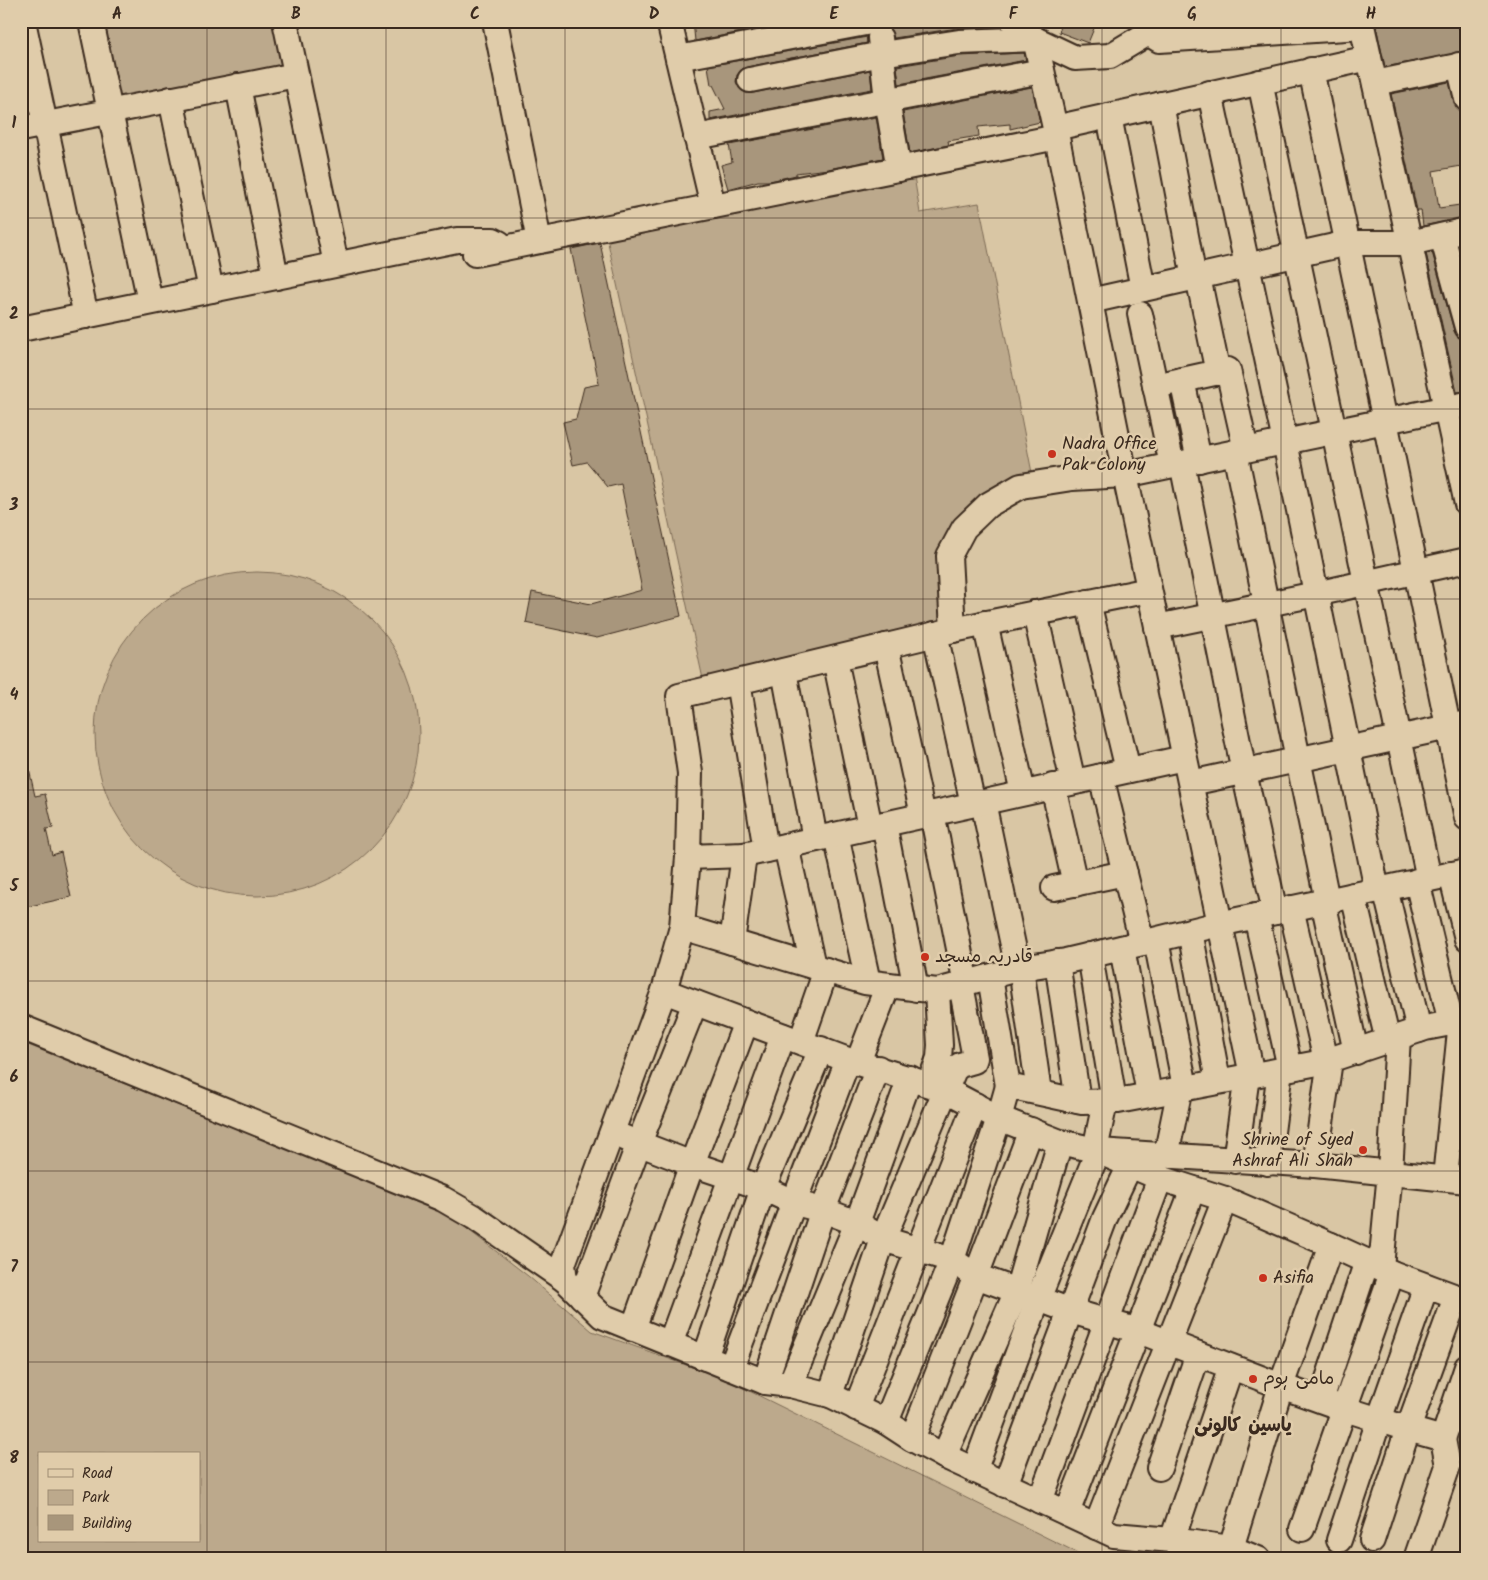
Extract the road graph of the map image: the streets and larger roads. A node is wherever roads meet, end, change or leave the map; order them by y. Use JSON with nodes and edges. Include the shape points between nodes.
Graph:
{"nodes":[{"id":1,"x":23,"y":21,"type":"edge"},
{"id":2,"x":91,"y":21,"type":"edge"},
{"id":3,"x":285,"y":21,"type":"edge"},
{"id":4,"x":495,"y":21,"type":"edge"},
{"id":5,"x":669,"y":21,"type":"edge"},
{"id":6,"x":877,"y":21,"type":"edge"},
{"id":7,"x":1013,"y":21,"type":"edge"},
{"id":8,"x":1362,"y":24,"type":"edge"},
{"id":9,"x":1152,"y":27,"type":"edge"},
{"id":10,"x":1265,"y":27,"type":"edge"},
{"id":11,"x":1229,"y":28,"type":"edge"},
{"id":12,"x":1035,"y":39,"type":"junction"},
{"id":13,"x":882,"y":54,"type":"junction"},
{"id":14,"x":678,"y":58,"type":"junction"},
{"id":15,"x":1369,"y":58,"type":"junction"},
{"id":16,"x":1463,"y":64,"type":"edge"},
{"id":17,"x":1311,"y":70,"type":"junction"},
{"id":18,"x":1042,"y":71,"type":"junction"},
{"id":19,"x":296,"y":75,"type":"junction"},
{"id":20,"x":750,"y":80,"type":"dead end"},
{"id":21,"x":1260,"y":82,"type":"junction"},
{"id":22,"x":1375,"y":83,"type":"junction"},
{"id":23,"x":238,"y":86,"type":"junction"},
{"id":24,"x":1210,"y":93,"type":"junction"},
{"id":25,"x":171,"y":99,"type":"junction"},
{"id":26,"x":1467,"y":99,"type":"edge"},
{"id":27,"x":887,"y":100,"type":"junction"},
{"id":28,"x":1161,"y":104,"type":"junction"},
{"id":29,"x":110,"y":111,"type":"junction"},
{"id":30,"x":1109,"y":116,"type":"junction"},
{"id":31,"x":45,"y":124,"type":"junction"},
{"id":32,"x":21,"y":129,"type":"edge"},
{"id":33,"x":1056,"y":132,"type":"junction"},
{"id":34,"x":696,"y":137,"type":"junction"},
{"id":35,"x":899,"y":169,"type":"junction"},
{"id":36,"x":713,"y":206,"type":"junction"},
{"id":37,"x":1467,"y":230,"type":"edge"},
{"id":38,"x":1442,"y":236,"type":"junction"},
{"id":39,"x":539,"y":241,"type":"junction"},
{"id":40,"x":1348,"y":243,"type":"junction"},
{"id":41,"x":1410,"y":243,"type":"junction"},
{"id":42,"x":507,"y":247,"type":"junction"},
{"id":43,"x":475,"y":254,"type":"dead end"},
{"id":44,"x":1296,"y":254,"type":"junction"},
{"id":45,"x":336,"y":264,"type":"junction"},
{"id":46,"x":1247,"y":266,"type":"junction"},
{"id":47,"x":276,"y":277,"type":"junction"},
{"id":48,"x":1196,"y":277,"type":"junction"},
{"id":49,"x":1143,"y":289,"type":"junction"},
{"id":50,"x":211,"y":290,"type":"junction"},
{"id":51,"x":1090,"y":301,"type":"junction"},
{"id":52,"x":150,"y":302,"type":"junction"},
{"id":53,"x":1140,"y":314,"type":"dead end"},
{"id":54,"x":86,"y":316,"type":"junction"},
{"id":55,"x":1467,"y":328,"type":"edge"},
{"id":56,"x":21,"y":329,"type":"edge"},
{"id":57,"x":1218,"y":373,"type":"junction"},
{"id":58,"x":1182,"y":380,"type":"junction"},
{"id":59,"x":1155,"y":386,"type":"junction"},
{"id":60,"x":1457,"y":406,"type":"edge"},
{"id":61,"x":1385,"y":421,"type":"junction"},
{"id":62,"x":1334,"y":432,"type":"junction"},
{"id":63,"x":1285,"y":442,"type":"junction"},
{"id":64,"x":1241,"y":451,"type":"junction"},
{"id":65,"x":1184,"y":463,"type":"junction"},
{"id":66,"x":1125,"y":475,"type":"junction"},
{"id":67,"x":1467,"y":504,"type":"edge"},
{"id":68,"x":1467,"y":560,"type":"edge"},
{"id":69,"x":1416,"y":572,"type":"junction"},
{"id":70,"x":1366,"y":582,"type":"junction"},
{"id":71,"x":1149,"y":590,"type":"junction"},
{"id":72,"x":1316,"y":594,"type":"junction"},
{"id":73,"x":1088,"y":602,"type":"junction"},
{"id":74,"x":1266,"y":604,"type":"junction"},
{"id":75,"x":1035,"y":613,"type":"junction"},
{"id":76,"x":1212,"y":615,"type":"junction"},
{"id":77,"x":985,"y":623,"type":"junction"},
{"id":78,"x":1157,"y":627,"type":"junction"},
{"id":79,"x":944,"y":632,"type":"junction"},
{"id":80,"x":886,"y":646,"type":"junction"},
{"id":81,"x":835,"y":658,"type":"junction"},
{"id":82,"x":784,"y":671,"type":"junction"},
{"id":83,"x":738,"y":682,"type":"junction"},
{"id":84,"x":1457,"y":725,"type":"edge"},
{"id":85,"x":1399,"y":739,"type":"junction"},
{"id":86,"x":1348,"y":750,"type":"junction"},
{"id":87,"x":1184,"y":758,"type":"junction"},
{"id":88,"x":1298,"y":760,"type":"junction"},
{"id":89,"x":1128,"y":770,"type":"junction"},
{"id":90,"x":1244,"y":772,"type":"junction"},
{"id":91,"x":1101,"y":776,"type":"junction"},
{"id":92,"x":1191,"y":783,"type":"junction"},
{"id":93,"x":1063,"y":784,"type":"junction"},
{"id":94,"x":1023,"y":793,"type":"junction"},
{"id":95,"x":978,"y":803,"type":"junction"},
{"id":96,"x":928,"y":814,"type":"junction"},
{"id":97,"x":1467,"y":818,"type":"edge"},
{"id":98,"x":877,"y":825,"type":"junction"},
{"id":99,"x":826,"y":837,"type":"junction"},
{"id":100,"x":765,"y":850,"type":"junction"},
{"id":101,"x":688,"y":856,"type":"junction"},
{"id":102,"x":1125,"y":873,"type":"junction"},
{"id":103,"x":1441,"y":876,"type":"edge"},
{"id":104,"x":1381,"y":889,"type":"junction"},
{"id":105,"x":1353,"y":895,"type":"junction"},
{"id":106,"x":1325,"y":901,"type":"junction"},
{"id":107,"x":1274,"y":912,"type":"junction"},
{"id":108,"x":1219,"y":924,"type":"junction"},
{"id":109,"x":682,"y":927,"type":"junction"},
{"id":110,"x":1190,"y":931,"type":"junction"},
{"id":111,"x":1467,"y":939,"type":"edge"},
{"id":112,"x":732,"y":942,"type":"junction"},
{"id":113,"x":1140,"y":944,"type":"junction"},
{"id":114,"x":1090,"y":955,"type":"junction"},
{"id":115,"x":1057,"y":962,"type":"junction"},
{"id":116,"x":820,"y":968,"type":"junction"},
{"id":117,"x":1020,"y":968,"type":"junction"},
{"id":118,"x":990,"y":977,"type":"junction"},
{"id":119,"x":878,"y":983,"type":"junction"},
{"id":120,"x":963,"y":984,"type":"junction"},
{"id":121,"x":927,"y":990,"type":"junction"},
{"id":122,"x":664,"y":991,"type":"junction"},
{"id":123,"x":695,"y":1003,"type":"junction"},
{"id":124,"x":1460,"y":1021,"type":"edge"},
{"id":125,"x":746,"y":1022,"type":"junction"},
{"id":126,"x":21,"y":1027,"type":"edge"},
{"id":127,"x":1402,"y":1036,"type":"junction"},
{"id":128,"x":801,"y":1042,"type":"junction"},
{"id":129,"x":1356,"y":1052,"type":"junction"},
{"id":130,"x":1328,"y":1061,"type":"junction"},
{"id":131,"x":861,"y":1063,"type":"junction"},
{"id":132,"x":1285,"y":1069,"type":"junction"},
{"id":133,"x":1249,"y":1076,"type":"junction"},
{"id":134,"x":1218,"y":1081,"type":"junction"},
{"id":135,"x":928,"y":1084,"type":"junction"},
{"id":136,"x":1008,"y":1086,"type":"junction"},
{"id":137,"x":1183,"y":1088,"type":"junction"},
{"id":138,"x":1039,"y":1092,"type":"junction"},
{"id":139,"x":1149,"y":1094,"type":"junction"},
{"id":140,"x":1078,"y":1101,"type":"junction"},
{"id":141,"x":1110,"y":1101,"type":"junction"},
{"id":142,"x":976,"y":1105,"type":"junction"},
{"id":143,"x":999,"y":1118,"type":"junction"},
{"id":144,"x":1031,"y":1130,"type":"junction"},
{"id":145,"x":612,"y":1133,"type":"junction"},
{"id":146,"x":1060,"y":1142,"type":"junction"},
{"id":147,"x":639,"y":1143,"type":"junction"},
{"id":148,"x":1096,"y":1151,"type":"junction"},
{"id":149,"x":1235,"y":1161,"type":"junction"},
{"id":150,"x":1268,"y":1163,"type":"junction"},
{"id":151,"x":692,"y":1164,"type":"junction"},
{"id":152,"x":1130,"y":1165,"type":"junction"},
{"id":153,"x":1315,"y":1165,"type":"junction"},
{"id":154,"x":1163,"y":1167,"type":"junction"},
{"id":155,"x":1390,"y":1172,"type":"junction"},
{"id":156,"x":732,"y":1177,"type":"junction"},
{"id":157,"x":1456,"y":1180,"type":"edge"},
{"id":158,"x":763,"y":1188,"type":"junction"},
{"id":159,"x":1192,"y":1189,"type":"junction"},
{"id":160,"x":1225,"y":1199,"type":"junction"},
{"id":161,"x":795,"y":1203,"type":"junction"},
{"id":162,"x":823,"y":1210,"type":"junction"},
{"id":163,"x":857,"y":1222,"type":"junction"},
{"id":164,"x":883,"y":1239,"type":"junction"},
{"id":165,"x":1331,"y":1245,"type":"junction"},
{"id":166,"x":918,"y":1250,"type":"junction"},
{"id":167,"x":952,"y":1260,"type":"junction"},
{"id":168,"x":1380,"y":1267,"type":"junction"},
{"id":169,"x":976,"y":1276,"type":"junction"},
{"id":170,"x":565,"y":1280,"type":"junction"},
{"id":171,"x":1426,"y":1286,"type":"junction"},
{"id":172,"x":1027,"y":1295,"type":"junction"},
{"id":173,"x":582,"y":1297,"type":"junction"},
{"id":174,"x":1461,"y":1299,"type":"edge"},
{"id":175,"x":1071,"y":1311,"type":"junction"},
{"id":176,"x":1106,"y":1320,"type":"junction"},
{"id":177,"x":633,"y":1329,"type":"junction"},
{"id":178,"x":1138,"y":1331,"type":"junction"},
{"id":179,"x":1168,"y":1343,"type":"junction"},
{"id":180,"x":670,"y":1344,"type":"junction"},
{"id":181,"x":1198,"y":1354,"type":"junction"},
{"id":182,"x":705,"y":1358,"type":"junction"},
{"id":183,"x":1230,"y":1367,"type":"junction"},
{"id":184,"x":1467,"y":1367,"type":"edge"},
{"id":185,"x":731,"y":1368,"type":"junction"},
{"id":186,"x":765,"y":1382,"type":"junction"},
{"id":187,"x":790,"y":1384,"type":"junction"},
{"id":188,"x":1281,"y":1386,"type":"junction"},
{"id":189,"x":830,"y":1395,"type":"junction"},
{"id":190,"x":1321,"y":1400,"type":"junction"},
{"id":191,"x":856,"y":1408,"type":"junction"},
{"id":192,"x":1345,"y":1409,"type":"junction"},
{"id":193,"x":1379,"y":1420,"type":"junction"},
{"id":194,"x":886,"y":1422,"type":"junction"},
{"id":195,"x":1408,"y":1429,"type":"junction"},
{"id":196,"x":912,"y":1439,"type":"junction"},
{"id":197,"x":1443,"y":1439,"type":"junction"},
{"id":198,"x":944,"y":1456,"type":"junction"},
{"id":199,"x":1160,"y":1468,"type":"dead end"},
{"id":200,"x":974,"y":1470,"type":"junction"},
{"id":201,"x":1457,"y":1470,"type":"edge"},
{"id":202,"x":1005,"y":1485,"type":"junction"},
{"id":203,"x":1040,"y":1501,"type":"junction"},
{"id":204,"x":1067,"y":1513,"type":"junction"},
{"id":205,"x":1096,"y":1526,"type":"junction"},
{"id":206,"x":1302,"y":1529,"type":"dead end"},
{"id":207,"x":1172,"y":1540,"type":"junction"},
{"id":208,"x":1339,"y":1540,"type":"dead end"},
{"id":209,"x":1372,"y":1540,"type":"dead end"},
{"id":210,"x":1231,"y":1548,"type":"junction"},
{"id":211,"x":1258,"y":1559,"type":"edge"},
{"id":212,"x":1416,"y":1559,"type":"edge"}],
"edges":[{"from":1,"to":31,"type":"street"},
{"from":2,"to":29,"type":"street"},
{"from":3,"to":19,"type":"street"},
{"from":4,"to":39,"type":"street"},
{"from":5,"to":14,"type":"street"},
{"from":6,"to":13,"type":"street"},
{"from":6,"to":14,"type":"street"},
{"from":7,"to":12,"type":"street"},
{"from":8,"to":10,"type":"street"},
{"from":8,"to":15,"type":"street"},
{"from":9,"to":11,"type":"street","via":[[1159,40]]},
{"from":9,"to":12,"type":"street","via":[[1110,56],[1075,58]]},
{"from":10,"to":11,"type":"street"},
{"from":12,"to":13,"type":"street","via":[[959,42]]},
{"from":12,"to":18,"type":"street"},
{"from":13,"to":20,"type":"street"},
{"from":13,"to":27,"type":"street"},
{"from":14,"to":34,"type":"street"},
{"from":15,"to":17,"type":"street"},
{"from":15,"to":22,"type":"street"},
{"from":16,"to":22,"type":"street"},
{"from":16,"to":26,"type":"street"},
{"from":17,"to":21,"type":"street"},
{"from":17,"to":40,"type":"street"},
{"from":18,"to":27,"type":"street"},
{"from":18,"to":33,"type":"street"},
{"from":19,"to":23,"type":"street"},
{"from":19,"to":45,"type":"street"},
{"from":21,"to":24,"type":"street"},
{"from":21,"to":44,"type":"street"},
{"from":22,"to":41,"type":"street"},
{"from":23,"to":25,"type":"street"},
{"from":23,"to":47,"type":"street"},
{"from":24,"to":28,"type":"street"},
{"from":24,"to":46,"type":"street"},
{"from":25,"to":29,"type":"street"},
{"from":25,"to":50,"type":"street"},
{"from":27,"to":34,"type":"street"},
{"from":27,"to":35,"type":"street"},
{"from":28,"to":30,"type":"street"},
{"from":28,"to":48,"type":"street"},
{"from":29,"to":31,"type":"street"},
{"from":29,"to":52,"type":"street"},
{"from":30,"to":33,"type":"street"},
{"from":30,"to":49,"type":"street"},
{"from":31,"to":32,"type":"street"},
{"from":31,"to":54,"type":"street"},
{"from":33,"to":35,"type":"street"},
{"from":33,"to":51,"type":"street"},
{"from":34,"to":36,"type":"street"},
{"from":35,"to":36,"type":"street"},
{"from":36,"to":39,"type":"street"},
{"from":37,"to":38,"type":"street"},
{"from":38,"to":41,"type":"street"},
{"from":38,"to":55,"type":"street"},
{"from":39,"to":42,"type":"street"},
{"from":40,"to":41,"type":"street"},
{"from":40,"to":44,"type":"street"},
{"from":40,"to":61,"type":"street"},
{"from":41,"to":60,"type":"street"},
{"from":42,"to":43,"type":"street"},
{"from":42,"to":45,"type":"street","via":[[493,240],[457,240]]},
{"from":44,"to":46,"type":"street"},
{"from":44,"to":62,"type":"street"},
{"from":45,"to":47,"type":"street"},
{"from":46,"to":48,"type":"street"},
{"from":46,"to":63,"type":"street"},
{"from":47,"to":50,"type":"street"},
{"from":48,"to":49,"type":"street"},
{"from":48,"to":57,"type":"street"},
{"from":49,"to":51,"type":"street"},
{"from":50,"to":52,"type":"street"},
{"from":51,"to":66,"type":"street"},
{"from":52,"to":54,"type":"street"},
{"from":53,"to":59,"type":"street"},
{"from":54,"to":56,"type":"street"},
{"from":57,"to":58,"type":"street"},
{"from":57,"to":64,"type":"street","via":[[1228,370]]},
{"from":58,"to":59,"type":"street"},
{"from":58,"to":65,"type":"street"},
{"from":59,"to":65,"type":"street"},
{"from":60,"to":61,"type":"street"},
{"from":60,"to":67,"type":"street"},
{"from":61,"to":62,"type":"street"},
{"from":61,"to":69,"type":"street"},
{"from":62,"to":63,"type":"street"},
{"from":62,"to":70,"type":"street"},
{"from":63,"to":64,"type":"street"},
{"from":63,"to":72,"type":"street"},
{"from":64,"to":65,"type":"street"},
{"from":64,"to":74,"type":"street"},
{"from":65,"to":66,"type":"street"},
{"from":65,"to":76,"type":"street"},
{"from":66,"to":71,"type":"street"},
{"from":66,"to":79,"type":"street","via":[[1072,478],[1021,486],[988,505],[964,528],[949,556]]},
{"from":68,"to":69,"type":"street"},
{"from":69,"to":70,"type":"street"},
{"from":69,"to":84,"type":"street"},
{"from":70,"to":72,"type":"street"},
{"from":70,"to":85,"type":"street"},
{"from":71,"to":73,"type":"street"},
{"from":71,"to":78,"type":"street"},
{"from":72,"to":74,"type":"street"},
{"from":72,"to":86,"type":"street"},
{"from":73,"to":75,"type":"street"},
{"from":73,"to":89,"type":"street"},
{"from":74,"to":76,"type":"street"},
{"from":74,"to":88,"type":"street"},
{"from":75,"to":77,"type":"street"},
{"from":75,"to":93,"type":"street"},
{"from":76,"to":78,"type":"street"},
{"from":76,"to":90,"type":"street"},
{"from":77,"to":79,"type":"street"},
{"from":77,"to":94,"type":"street"},
{"from":78,"to":87,"type":"street"},
{"from":79,"to":80,"type":"street"},
{"from":79,"to":95,"type":"street"},
{"from":80,"to":81,"type":"street"},
{"from":80,"to":96,"type":"street"},
{"from":81,"to":82,"type":"street"},
{"from":81,"to":98,"type":"street"},
{"from":82,"to":83,"type":"street"},
{"from":82,"to":99,"type":"street"},
{"from":83,"to":100,"type":"street"},
{"from":83,"to":101,"type":"street","via":[[679,696],[690,773]]},
{"from":84,"to":85,"type":"street"},
{"from":84,"to":97,"type":"street"},
{"from":85,"to":86,"type":"street"},
{"from":85,"to":103,"type":"street"},
{"from":86,"to":88,"type":"street"},
{"from":86,"to":104,"type":"street"},
{"from":87,"to":89,"type":"street"},
{"from":87,"to":92,"type":"street"},
{"from":88,"to":90,"type":"street"},
{"from":88,"to":106,"type":"street"},
{"from":89,"to":91,"type":"street"},
{"from":90,"to":92,"type":"street"},
{"from":90,"to":107,"type":"street"},
{"from":91,"to":93,"type":"street"},
{"from":91,"to":102,"type":"street"},
{"from":92,"to":108,"type":"street"},
{"from":93,"to":94,"type":"street"},
{"from":93,"to":102,"type":"street","via":[[1065,886]]},
{"from":94,"to":95,"type":"street"},
{"from":95,"to":96,"type":"street"},
{"from":95,"to":117,"type":"street"},
{"from":96,"to":98,"type":"street"},
{"from":96,"to":120,"type":"street"},
{"from":98,"to":99,"type":"street"},
{"from":98,"to":121,"type":"street"},
{"from":99,"to":100,"type":"street"},
{"from":99,"to":119,"type":"street"},
{"from":100,"to":101,"type":"street"},
{"from":100,"to":112,"type":"street"},
{"from":100,"to":116,"type":"street"},
{"from":101,"to":109,"type":"street"},
{"from":102,"to":113,"type":"street"},
{"from":103,"to":104,"type":"street"},
{"from":103,"to":111,"type":"street"},
{"from":103,"to":124,"type":"street"},
{"from":104,"to":105,"type":"street"},
{"from":104,"to":127,"type":"street"},
{"from":105,"to":106,"type":"street"},
{"from":105,"to":127,"type":"street"},
{"from":106,"to":107,"type":"street"},
{"from":106,"to":129,"type":"street"},
{"from":107,"to":108,"type":"street"},
{"from":107,"to":130,"type":"street"},
{"from":107,"to":132,"type":"street"},
{"from":108,"to":110,"type":"street"},
{"from":108,"to":133,"type":"street"},
{"from":109,"to":112,"type":"street"},
{"from":109,"to":122,"type":"street"},
{"from":110,"to":113,"type":"street"},
{"from":110,"to":134,"type":"street"},
{"from":112,"to":116,"type":"street"},
{"from":113,"to":114,"type":"street"},
{"from":113,"to":137,"type":"street"},
{"from":113,"to":139,"type":"street"},
{"from":114,"to":115,"type":"street"},
{"from":114,"to":141,"type":"street"},
{"from":115,"to":117,"type":"street"},
{"from":115,"to":140,"type":"street"},
{"from":116,"to":119,"type":"street"},
{"from":116,"to":128,"type":"street"},
{"from":117,"to":118,"type":"street"},
{"from":117,"to":138,"type":"street"},
{"from":118,"to":120,"type":"street"},
{"from":118,"to":136,"type":"street"},
{"from":119,"to":121,"type":"street"},
{"from":119,"to":131,"type":"street"},
{"from":120,"to":121,"type":"street"},
{"from":120,"to":135,"type":"street","via":[[974,1061],[958,1066]]},
{"from":121,"to":135,"type":"street","via":[[940,1045],[939,1058]]},
{"from":122,"to":123,"type":"street"},
{"from":122,"to":145,"type":"street"},
{"from":123,"to":125,"type":"street"},
{"from":123,"to":147,"type":"street"},
{"from":124,"to":127,"type":"street"},
{"from":124,"to":157,"type":"street"},
{"from":125,"to":128,"type":"street"},
{"from":125,"to":151,"type":"street"},
{"from":126,"to":170,"type":"street","via":[[443,1199]]},
{"from":127,"to":129,"type":"street"},
{"from":127,"to":155,"type":"street"},
{"from":128,"to":131,"type":"street"},
{"from":128,"to":156,"type":"street"},
{"from":128,"to":158,"type":"street"},
{"from":129,"to":130,"type":"street"},
{"from":130,"to":132,"type":"street"},
{"from":130,"to":153,"type":"street"},
{"from":131,"to":135,"type":"street"},
{"from":131,"to":161,"type":"street"},
{"from":131,"to":162,"type":"street"},
{"from":132,"to":133,"type":"street"},
{"from":132,"to":150,"type":"street"},
{"from":133,"to":134,"type":"street"},
{"from":133,"to":149,"type":"street"},
{"from":134,"to":137,"type":"street"},
{"from":135,"to":142,"type":"street"},
{"from":135,"to":163,"type":"street"},
{"from":135,"to":164,"type":"street"},
{"from":136,"to":138,"type":"street"},
{"from":136,"to":143,"type":"street"},
{"from":137,"to":139,"type":"street"},
{"from":137,"to":154,"type":"street"},
{"from":138,"to":140,"type":"street"},
{"from":139,"to":141,"type":"street"},
{"from":140,"to":141,"type":"street"},
{"from":141,"to":148,"type":"street"},
{"from":142,"to":143,"type":"street"},
{"from":142,"to":166,"type":"street"},
{"from":143,"to":144,"type":"street"},
{"from":143,"to":167,"type":"street"},
{"from":144,"to":146,"type":"street"},
{"from":144,"to":169,"type":"street"},
{"from":145,"to":147,"type":"street"},
{"from":145,"to":170,"type":"street","via":[[563,1264]]},
{"from":146,"to":148,"type":"street"},
{"from":146,"to":172,"type":"street"},
{"from":147,"to":151,"type":"street"},
{"from":147,"to":173,"type":"street"},
{"from":148,"to":152,"type":"street"},
{"from":148,"to":154,"type":"street"},
{"from":148,"to":172,"type":"street"},
{"from":149,"to":150,"type":"street"},
{"from":149,"to":154,"type":"street"},
{"from":150,"to":153,"type":"street"},
{"from":151,"to":156,"type":"street"},
{"from":151,"to":177,"type":"street"},
{"from":152,"to":154,"type":"street"},
{"from":152,"to":175,"type":"street","via":[[1105,1218]]},
{"from":153,"to":155,"type":"street"},
{"from":154,"to":159,"type":"street"},
{"from":154,"to":176,"type":"street"},
{"from":155,"to":157,"type":"street"},
{"from":155,"to":168,"type":"street"},
{"from":156,"to":158,"type":"street"},
{"from":156,"to":180,"type":"street"},
{"from":158,"to":161,"type":"street"},
{"from":158,"to":182,"type":"street"},
{"from":159,"to":160,"type":"street"},
{"from":159,"to":178,"type":"street"},
{"from":160,"to":165,"type":"street"},
{"from":160,"to":179,"type":"street"},
{"from":161,"to":162,"type":"street"},
{"from":161,"to":185,"type":"street"},
{"from":162,"to":163,"type":"street"},
{"from":162,"to":186,"type":"street"},
{"from":163,"to":164,"type":"street"},
{"from":163,"to":187,"type":"street"},
{"from":164,"to":166,"type":"street"},
{"from":164,"to":189,"type":"street"},
{"from":165,"to":168,"type":"street"},
{"from":165,"to":188,"type":"street"},
{"from":166,"to":167,"type":"street"},
{"from":166,"to":191,"type":"street"},
{"from":167,"to":169,"type":"street"},
{"from":167,"to":194,"type":"street"},
{"from":168,"to":171,"type":"street"},
{"from":168,"to":190,"type":"street"},
{"from":168,"to":192,"type":"street"},
{"from":169,"to":172,"type":"street"},
{"from":169,"to":196,"type":"street"},
{"from":170,"to":173,"type":"street"},
{"from":171,"to":174,"type":"street"},
{"from":171,"to":193,"type":"street"},
{"from":172,"to":175,"type":"street"},
{"from":172,"to":198,"type":"street"},
{"from":172,"to":200,"type":"street"},
{"from":173,"to":177,"type":"street","via":[[602,1316]]},
{"from":174,"to":195,"type":"street"},
{"from":175,"to":176,"type":"street"},
{"from":175,"to":202,"type":"street"},
{"from":176,"to":178,"type":"street"},
{"from":176,"to":203,"type":"street"},
{"from":177,"to":180,"type":"street"},
{"from":178,"to":179,"type":"street"},
{"from":178,"to":204,"type":"street"},
{"from":179,"to":181,"type":"street"},
{"from":179,"to":205,"type":"street"},
{"from":180,"to":182,"type":"street"},
{"from":181,"to":183,"type":"street"},
{"from":181,"to":199,"type":"street"},
{"from":182,"to":185,"type":"street"},
{"from":183,"to":188,"type":"street"},
{"from":183,"to":207,"type":"street"},
{"from":184,"to":197,"type":"street"},
{"from":185,"to":186,"type":"street"},
{"from":186,"to":187,"type":"street"},
{"from":187,"to":189,"type":"street"},
{"from":188,"to":190,"type":"street"},
{"from":188,"to":210,"type":"street"},
{"from":189,"to":191,"type":"street"},
{"from":190,"to":192,"type":"street"},
{"from":191,"to":194,"type":"street"},
{"from":192,"to":193,"type":"street"},
{"from":192,"to":206,"type":"street"},
{"from":193,"to":195,"type":"street"},
{"from":193,"to":208,"type":"street"},
{"from":194,"to":196,"type":"street"},
{"from":195,"to":197,"type":"street"},
{"from":195,"to":209,"type":"street"},
{"from":196,"to":198,"type":"street"},
{"from":197,"to":201,"type":"street"},
{"from":198,"to":200,"type":"street"},
{"from":200,"to":202,"type":"street"},
{"from":201,"to":212,"type":"street"},
{"from":202,"to":203,"type":"street"},
{"from":203,"to":204,"type":"street"},
{"from":204,"to":205,"type":"street"},
{"from":205,"to":207,"type":"street","via":[[1114,1535]]},
{"from":207,"to":210,"type":"street"},
{"from":210,"to":211,"type":"street"}]}
